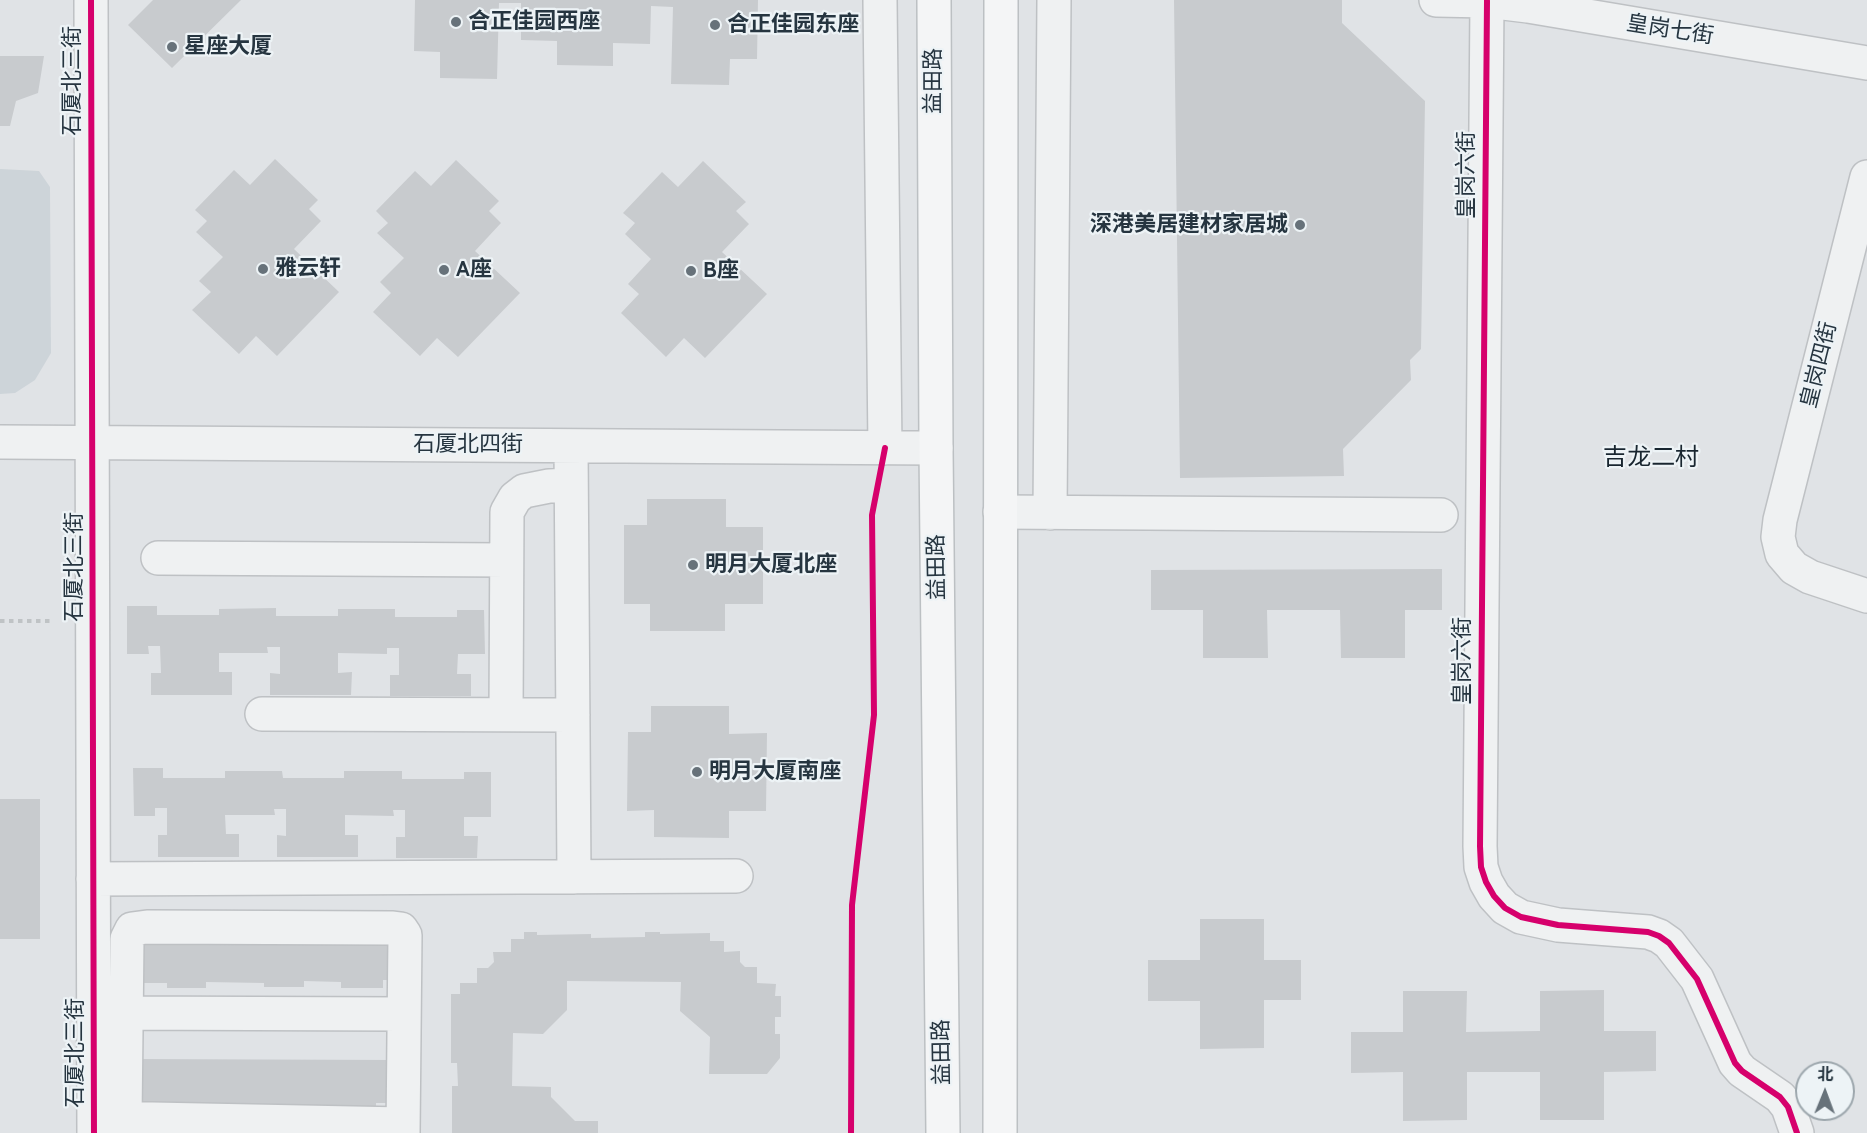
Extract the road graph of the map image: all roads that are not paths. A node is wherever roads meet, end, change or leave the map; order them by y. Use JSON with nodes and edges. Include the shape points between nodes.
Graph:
{"nodes":[{"id":1,"x":91,"y":0,"type":"edge"},
{"id":2,"x":880,"y":0,"type":"edge"},
{"id":3,"x":934,"y":0,"type":"edge"},
{"id":4,"x":1001,"y":0,"type":"edge"},
{"id":5,"x":1054,"y":0,"type":"edge"},
{"id":6,"x":1436,"y":0,"type":"edge"},
{"id":7,"x":1487,"y":1,"type":"edge"},
{"id":8,"x":1867,"y":63,"type":"edge"},
{"id":9,"x":1867,"y":177,"type":"edge"},
{"id":10,"x":0,"y":442,"type":"edge"},
{"id":11,"x":92,"y":443,"type":"junction"},
{"id":12,"x":571,"y":446,"type":"junction"},
{"id":13,"x":885,"y":448,"type":"junction"},
{"id":14,"x":936,"y":448,"type":"junction"},
{"id":15,"x":571,"y":486,"type":"junction"},
{"id":16,"x":1000,"y":512,"type":"junction"},
{"id":17,"x":1050,"y":513,"type":"junction"},
{"id":18,"x":1441,"y":515,"type":"dead end"},
{"id":19,"x":158,"y":558,"type":"dead end"},
{"id":20,"x":506,"y":560,"type":"junction"},
{"id":21,"x":1867,"y":596,"type":"edge"},
{"id":22,"x":262,"y":714,"type":"dead end"},
{"id":23,"x":506,"y":715,"type":"junction"},
{"id":24,"x":573,"y":715,"type":"junction"},
{"id":25,"x":736,"y":876,"type":"dead end"},
{"id":26,"x":574,"y":877,"type":"junction"},
{"id":27,"x":93,"y":879,"type":"junction"},
{"id":28,"x":110,"y":1012,"type":"junction"},
{"id":29,"x":403,"y":1014,"type":"junction"},
{"id":30,"x":105,"y":1123,"type":"edge"},
{"id":31,"x":403,"y":1128,"type":"edge"},
{"id":32,"x":943,"y":1133,"type":"edge"},
{"id":33,"x":1000,"y":1133,"type":"edge"},
{"id":34,"x":1797,"y":1133,"type":"edge"}],
"edges":[{"from":1,"to":11,"type":"street","name":"石厦北三街"},
{"from":2,"to":13,"type":"street"},
{"from":3,"to":14,"type":"main road","name":"益田路"},
{"from":4,"to":16,"type":"main road"},
{"from":5,"to":17,"type":"street"},
{"from":6,"to":7,"type":"street","name":"皇岗七街"},
{"from":7,"to":8,"type":"street","name":"皇岗七街"},
{"from":7,"to":34,"type":"street","name":"皇岗六街","via":[[1481,867],[1494,896],[1521,917],[1558,925],[1648,932],[1669,943],[1697,979],[1735,1063],[1780,1097]]},
{"from":9,"to":21,"type":"street","name":"皇岗四街","via":[[1780,520],[1779,537],[1782,554],[1794,568]]},
{"from":10,"to":11,"type":"street","name":"石厦北四街"},
{"from":11,"to":12,"type":"street","name":"石厦北四街"},
{"from":11,"to":27,"type":"street","name":"石厦北三街"},
{"from":12,"to":13,"type":"street","name":"石厦北四街"},
{"from":12,"to":15,"type":"street"},
{"from":13,"to":14,"type":"street","name":"石厦北四街"},
{"from":14,"to":32,"type":"main road","name":"益田路"},
{"from":15,"to":20,"type":"street","via":[[534,488],[515,498],[506,519]]},
{"from":15,"to":24,"type":"street"},
{"from":16,"to":17,"type":"street"},
{"from":16,"to":33,"type":"main road"},
{"from":17,"to":18,"type":"street"},
{"from":19,"to":20,"type":"street"},
{"from":20,"to":23,"type":"street"},
{"from":22,"to":23,"type":"street"},
{"from":23,"to":24,"type":"street"},
{"from":24,"to":26,"type":"street"},
{"from":25,"to":26,"type":"street"},
{"from":26,"to":27,"type":"street"},
{"from":27,"to":28,"type":"street","name":"石厦北三街"},
{"from":28,"to":29,"type":"street"},
{"from":28,"to":29,"type":"street","via":[[127,939],[132,929],[147,927],[400,929],[405,936]]},
{"from":28,"to":30,"type":"street","name":"石厦北三街"},
{"from":29,"to":31,"type":"street"},
{"from":30,"to":31,"type":"street"}]}
